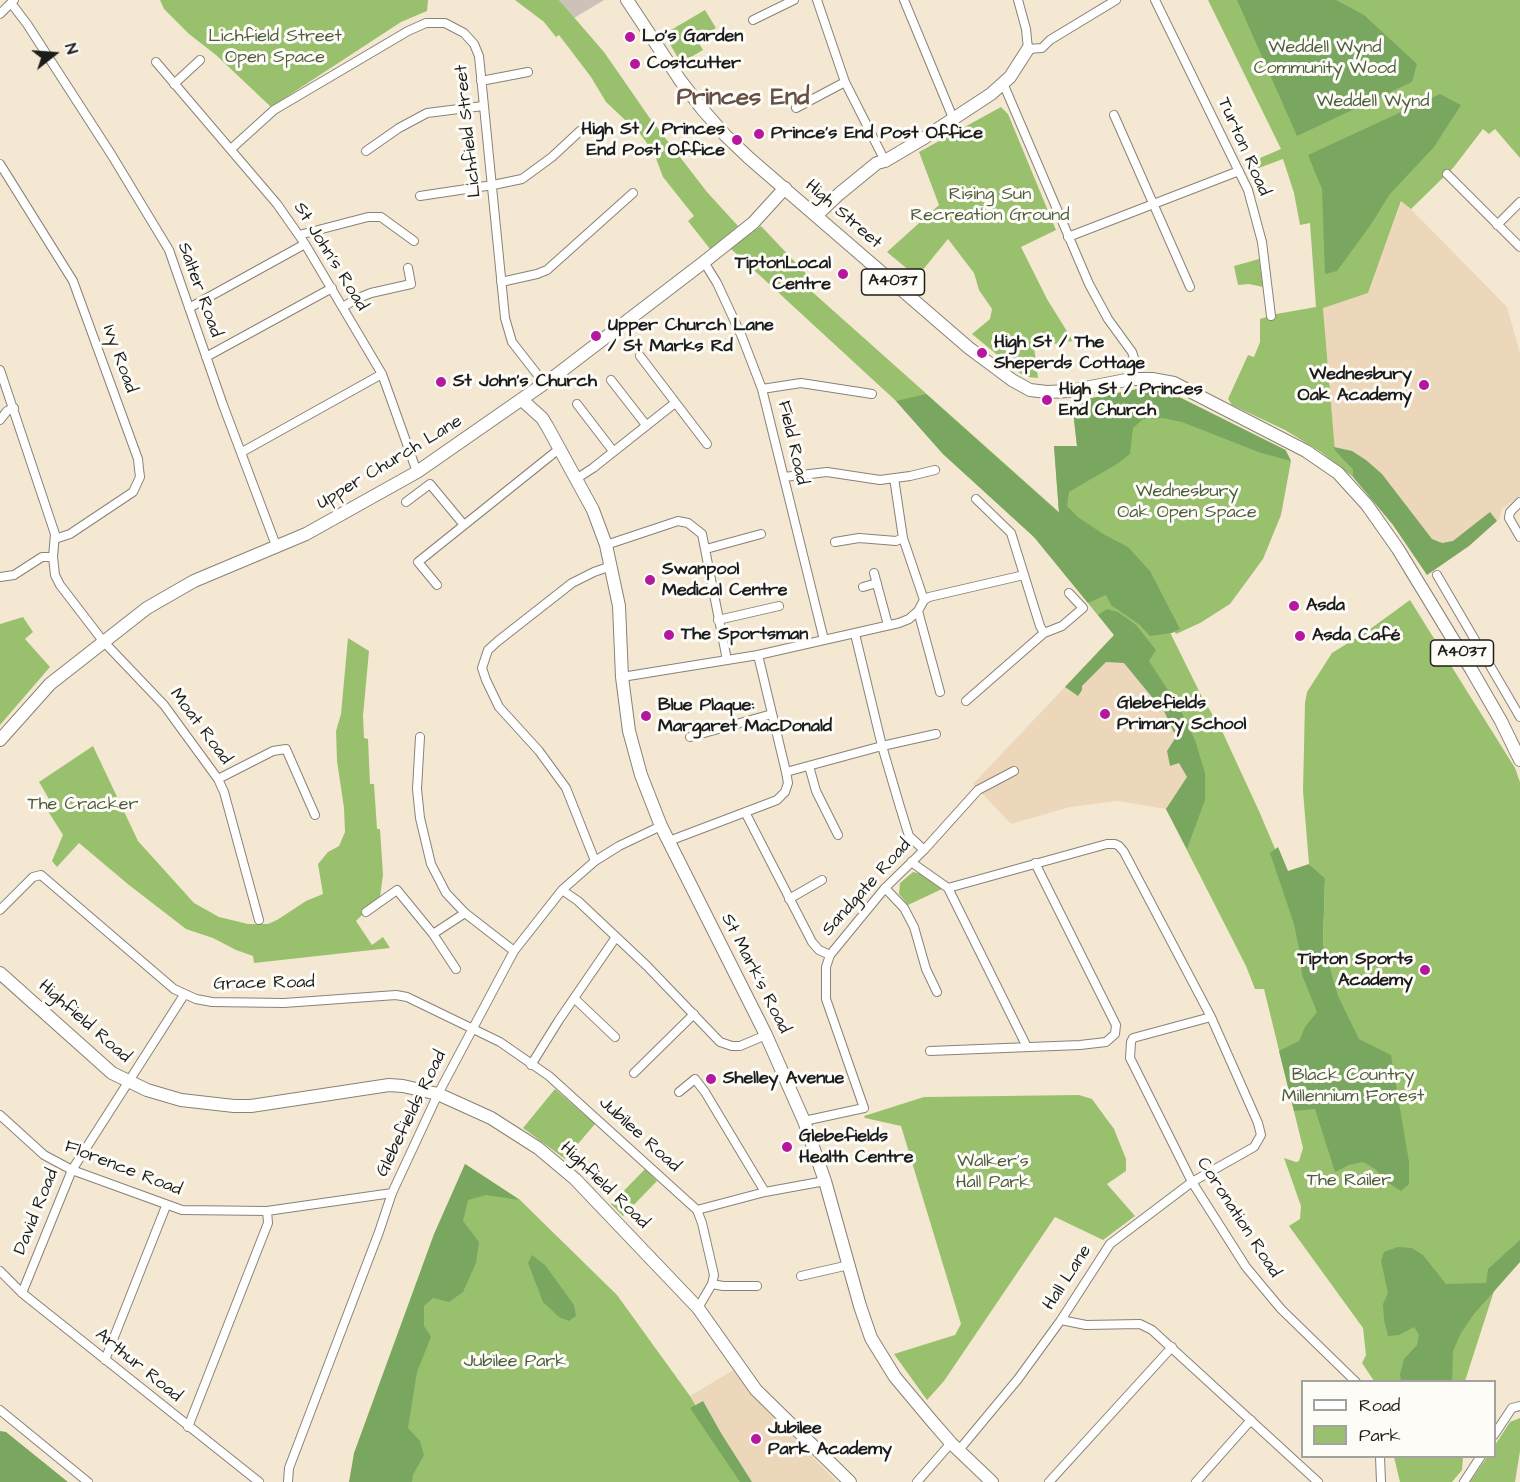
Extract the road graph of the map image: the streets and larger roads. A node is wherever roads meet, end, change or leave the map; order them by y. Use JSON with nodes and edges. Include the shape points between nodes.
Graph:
{"nodes":[{"id":1,"x":627,"y":0,"type":"edge"},
{"id":2,"x":794,"y":0,"type":"edge"},
{"id":3,"x":817,"y":0,"type":"edge"},
{"id":4,"x":904,"y":0,"type":"edge"},
{"id":5,"x":1018,"y":0,"type":"edge"},
{"id":6,"x":1116,"y":0,"type":"edge"},
{"id":7,"x":1155,"y":0,"type":"edge"},
{"id":8,"x":12,"y":2,"type":"edge"},
{"id":9,"x":0,"y":14,"type":"edge"},
{"id":10,"x":753,"y":20,"type":"dead end"},
{"id":11,"x":1028,"y":49,"type":"junction"},
{"id":12,"x":200,"y":60,"type":"dead end"},
{"id":13,"x":156,"y":62,"type":"dead end"},
{"id":14,"x":528,"y":72,"type":"dead end"},
{"id":15,"x":481,"y":81,"type":"junction"},
{"id":16,"x":845,"y":82,"type":"junction"},
{"id":17,"x":1003,"y":83,"type":"junction"},
{"id":18,"x":174,"y":84,"type":"junction"},
{"id":19,"x":483,"y":106,"type":"junction"},
{"id":20,"x":795,"y":108,"type":"dead end"},
{"id":21,"x":1114,"y":115,"type":"dead end"},
{"id":22,"x":953,"y":118,"type":"junction"},
{"id":23,"x":580,"y":131,"type":"dead end"},
{"id":24,"x":231,"y":149,"type":"junction"},
{"id":25,"x":366,"y":151,"type":"dead end"},
{"id":26,"x":885,"y":160,"type":"junction"},
{"id":27,"x":0,"y":164,"type":"edge"},
{"id":28,"x":1239,"y":171,"type":"junction"},
{"id":29,"x":1447,"y":174,"type":"dead end"},
{"id":30,"x":493,"y":185,"type":"junction"},
{"id":31,"x":785,"y":188,"type":"junction"},
{"id":32,"x":633,"y":193,"type":"dead end"},
{"id":33,"x":420,"y":196,"type":"dead end"},
{"id":34,"x":1520,"y":202,"type":"edge"},
{"id":35,"x":1152,"y":205,"type":"junction"},
{"id":36,"x":817,"y":215,"type":"junction"},
{"id":37,"x":1497,"y":225,"type":"junction"},
{"id":38,"x":299,"y":235,"type":"junction"},
{"id":39,"x":1068,"y":237,"type":"junction"},
{"id":40,"x":414,"y":241,"type":"dead end"},
{"id":41,"x":305,"y":244,"type":"junction"},
{"id":42,"x":1520,"y":247,"type":"edge"},
{"id":43,"x":704,"y":262,"type":"junction"},
{"id":44,"x":408,"y":267,"type":"dead end"},
{"id":45,"x":501,"y":282,"type":"junction"},
{"id":46,"x":1190,"y":287,"type":"dead end"},
{"id":47,"x":332,"y":288,"type":"junction"},
{"id":48,"x":343,"y":307,"type":"junction"},
{"id":49,"x":189,"y":308,"type":"junction"},
{"id":50,"x":1271,"y":316,"type":"dead end"},
{"id":51,"x":640,"y":356,"type":"dead end"},
{"id":52,"x":206,"y":357,"type":"junction"},
{"id":53,"x":0,"y":370,"type":"edge"},
{"id":54,"x":382,"y":374,"type":"junction"},
{"id":55,"x":611,"y":380,"type":"dead end"},
{"id":56,"x":1131,"y":380,"type":"junction"},
{"id":57,"x":544,"y":383,"type":"junction"},
{"id":58,"x":762,"y":389,"type":"junction"},
{"id":59,"x":872,"y":394,"type":"dead end"},
{"id":60,"x":522,"y":400,"type":"junction"},
{"id":61,"x":675,"y":403,"type":"junction"},
{"id":62,"x":578,"y":404,"type":"dead end"},
{"id":63,"x":14,"y":408,"type":"junction"},
{"id":64,"x":0,"y":420,"type":"edge"},
{"id":65,"x":646,"y":425,"type":"junction"},
{"id":66,"x":707,"y":444,"type":"dead end"},
{"id":67,"x":559,"y":449,"type":"junction"},
{"id":68,"x":613,"y":451,"type":"junction"},
{"id":69,"x":242,"y":452,"type":"junction"},
{"id":70,"x":935,"y":470,"type":"dead end"},
{"id":71,"x":417,"y":472,"type":"junction"},
{"id":72,"x":784,"y":477,"type":"junction"},
{"id":73,"x":894,"y":478,"type":"junction"},
{"id":74,"x":576,"y":479,"type":"junction"},
{"id":75,"x":976,"y":499,"type":"dead end"},
{"id":76,"x":406,"y":502,"type":"dead end"},
{"id":77,"x":1520,"y":502,"type":"edge"},
{"id":78,"x":464,"y":525,"type":"junction"},
{"id":79,"x":761,"y":534,"type":"dead end"},
{"id":80,"x":1520,"y":537,"type":"edge"},
{"id":81,"x":903,"y":538,"type":"junction"},
{"id":82,"x":55,"y":539,"type":"junction"},
{"id":83,"x":835,"y":542,"type":"dead end"},
{"id":84,"x":606,"y":545,"type":"junction"},
{"id":85,"x":277,"y":548,"type":"junction"},
{"id":86,"x":706,"y":549,"type":"junction"},
{"id":87,"x":53,"y":557,"type":"junction"},
{"id":88,"x":610,"y":566,"type":"junction"},
{"id":89,"x":874,"y":573,"type":"dead end"},
{"id":90,"x":1024,"y":575,"type":"junction"},
{"id":91,"x":1437,"y":575,"type":"dead end"},
{"id":92,"x":0,"y":577,"type":"edge"},
{"id":93,"x":877,"y":583,"type":"junction"},
{"id":94,"x":437,"y":585,"type":"dead end"},
{"id":95,"x":864,"y":587,"type":"dead end"},
{"id":96,"x":1069,"y":593,"type":"dead end"},
{"id":97,"x":924,"y":600,"type":"junction"},
{"id":98,"x":779,"y":606,"type":"dead end"},
{"id":99,"x":918,"y":611,"type":"junction"},
{"id":100,"x":718,"y":620,"type":"junction"},
{"id":101,"x":888,"y":625,"type":"junction"},
{"id":102,"x":1044,"y":633,"type":"junction"},
{"id":103,"x":855,"y":634,"type":"junction"},
{"id":104,"x":825,"y":640,"type":"junction"},
{"id":105,"x":103,"y":641,"type":"junction"},
{"id":106,"x":758,"y":655,"type":"junction"},
{"id":107,"x":727,"y":660,"type":"junction"},
{"id":108,"x":622,"y":677,"type":"junction"},
{"id":109,"x":940,"y":692,"type":"dead end"},
{"id":110,"x":966,"y":701,"type":"dead end"},
{"id":111,"x":772,"y":714,"type":"junction"},
{"id":112,"x":1520,"y":717,"type":"edge"},
{"id":113,"x":936,"y":734,"type":"dead end"},
{"id":114,"x":690,"y":736,"type":"dead end"},
{"id":115,"x":420,"y":737,"type":"dead end"},
{"id":116,"x":0,"y":740,"type":"edge"},
{"id":117,"x":882,"y":746,"type":"junction"},
{"id":118,"x":1520,"y":760,"type":"edge"},
{"id":119,"x":809,"y":766,"type":"junction"},
{"id":120,"x":1014,"y":771,"type":"dead end"},
{"id":121,"x":786,"y":772,"type":"junction"},
{"id":122,"x":218,"y":779,"type":"junction"},
{"id":123,"x":745,"y":812,"type":"junction"},
{"id":124,"x":315,"y":815,"type":"dead end"},
{"id":125,"x":661,"y":826,"type":"junction"},
{"id":126,"x":838,"y":835,"type":"dead end"},
{"id":127,"x":669,"y":841,"type":"junction"},
{"id":128,"x":924,"y":850,"type":"junction"},
{"id":129,"x":595,"y":861,"type":"junction"},
{"id":130,"x":911,"y":862,"type":"junction"},
{"id":131,"x":1035,"y":863,"type":"junction"},
{"id":132,"x":822,"y":880,"type":"dead end"},
{"id":133,"x":885,"y":888,"type":"junction"},
{"id":134,"x":948,"y":888,"type":"junction"},
{"id":135,"x":562,"y":890,"type":"junction"},
{"id":136,"x":789,"y":899,"type":"junction"},
{"id":137,"x":0,"y":910,"type":"edge"},
{"id":138,"x":366,"y":912,"type":"dead end"},
{"id":139,"x":465,"y":913,"type":"junction"},
{"id":140,"x":259,"y":920,"type":"dead end"},
{"id":141,"x":433,"y":934,"type":"junction"},
{"id":142,"x":616,"y":937,"type":"junction"},
{"id":143,"x":514,"y":951,"type":"junction"},
{"id":144,"x":830,"y":955,"type":"junction"},
{"id":145,"x":456,"y":969,"type":"dead end"},
{"id":146,"x":0,"y":973,"type":"edge"},
{"id":147,"x":937,"y":992,"type":"dead end"},
{"id":148,"x":184,"y":994,"type":"junction"},
{"id":149,"x":574,"y":998,"type":"junction"},
{"id":150,"x":694,"y":1014,"type":"junction"},
{"id":151,"x":1211,"y":1017,"type":"junction"},
{"id":152,"x":472,"y":1027,"type":"junction"},
{"id":153,"x":766,"y":1035,"type":"junction"},
{"id":154,"x":615,"y":1037,"type":"dead end"},
{"id":155,"x":1027,"y":1047,"type":"junction"},
{"id":156,"x":930,"y":1051,"type":"dead end"},
{"id":157,"x":531,"y":1065,"type":"junction"},
{"id":158,"x":634,"y":1073,"type":"dead end"},
{"id":159,"x":128,"y":1082,"type":"junction"},
{"id":160,"x":679,"y":1092,"type":"dead end"},
{"id":161,"x":438,"y":1094,"type":"junction"},
{"id":162,"x":0,"y":1114,"type":"edge"},
{"id":163,"x":804,"y":1121,"type":"junction"},
{"id":164,"x":72,"y":1170,"type":"junction"},
{"id":165,"x":825,"y":1181,"type":"junction"},
{"id":166,"x":1192,"y":1182,"type":"junction"},
{"id":167,"x":765,"y":1192,"type":"junction"},
{"id":168,"x":392,"y":1193,"type":"junction"},
{"id":169,"x":166,"y":1206,"type":"junction"},
{"id":170,"x":697,"y":1210,"type":"junction"},
{"id":171,"x":267,"y":1211,"type":"junction"},
{"id":172,"x":849,"y":1265,"type":"junction"},
{"id":173,"x":0,"y":1271,"type":"edge"},
{"id":174,"x":801,"y":1276,"type":"dead end"},
{"id":175,"x":712,"y":1284,"type":"junction"},
{"id":176,"x":757,"y":1286,"type":"dead end"},
{"id":177,"x":22,"y":1293,"type":"junction"},
{"id":178,"x":698,"y":1308,"type":"junction"},
{"id":179,"x":1061,"y":1320,"type":"junction"},
{"id":180,"x":1173,"y":1347,"type":"junction"},
{"id":181,"x":105,"y":1360,"type":"junction"},
{"id":182,"x":1354,"y":1380,"type":"edge"},
{"id":183,"x":1520,"y":1406,"type":"edge"},
{"id":184,"x":0,"y":1410,"type":"edge"},
{"id":185,"x":1251,"y":1420,"type":"junction"},
{"id":186,"x":188,"y":1427,"type":"junction"},
{"id":187,"x":1496,"y":1432,"type":"edge"},
{"id":188,"x":955,"y":1446,"type":"junction"},
{"id":189,"x":1380,"y":1458,"type":"edge"},
{"id":190,"x":1480,"y":1458,"type":"edge"},
{"id":191,"x":288,"y":1481,"type":"edge"},
{"id":192,"x":88,"y":1482,"type":"edge"},
{"id":193,"x":259,"y":1482,"type":"edge"},
{"id":194,"x":278,"y":1482,"type":"edge"},
{"id":195,"x":850,"y":1482,"type":"edge"},
{"id":196,"x":917,"y":1482,"type":"edge"},
{"id":197,"x":992,"y":1482,"type":"edge"},
{"id":198,"x":1049,"y":1482,"type":"edge"},
{"id":199,"x":1196,"y":1482,"type":"edge"},
{"id":200,"x":1318,"y":1482,"type":"edge"},
{"id":201,"x":1381,"y":1482,"type":"edge"},
{"id":202,"x":1464,"y":1482,"type":"edge"}],
"edges":[{"from":1,"to":31,"type":"street","name":"High Street","number":"A4037","via":[[703,110],[749,158]]},
{"from":2,"to":10,"type":"street"},
{"from":3,"to":16,"type":"street"},
{"from":4,"to":22,"type":"street"},
{"from":5,"to":11,"type":"street"},
{"from":6,"to":11,"type":"street","via":[[1042,48]]},
{"from":7,"to":28,"type":"street","name":"Turton Road"},
{"from":8,"to":9,"type":"street"},
{"from":8,"to":49,"type":"street","name":"Salter Road","via":[[169,250]]},
{"from":11,"to":17,"type":"street"},
{"from":12,"to":18,"type":"street"},
{"from":13,"to":18,"type":"street","name":"St John's Road"},
{"from":14,"to":15,"type":"street"},
{"from":15,"to":19,"type":"street","name":"Lichfield Street"},
{"from":15,"to":24,"type":"street","name":"Lichfield Street","via":[[479,56],[464,33],[445,23],[426,23],[274,110]]},
{"from":16,"to":20,"type":"street"},
{"from":16,"to":26,"type":"street"},
{"from":17,"to":22,"type":"street"},
{"from":17,"to":39,"type":"street"},
{"from":18,"to":24,"type":"street","name":"St John's Road"},
{"from":19,"to":25,"type":"street","via":[[427,112]]},
{"from":19,"to":30,"type":"street","name":"Lichfield Street"},
{"from":21,"to":35,"type":"street"},
{"from":22,"to":26,"type":"street"},
{"from":23,"to":30,"type":"street","via":[[522,179]]},
{"from":24,"to":38,"type":"street","name":"St John's Road"},
{"from":26,"to":36,"type":"street","via":[[838,194]]},
{"from":27,"to":82,"type":"street","name":"Ivy Road","via":[[73,281],[138,459],[140,477],[133,492],[70,534]]},
{"from":28,"to":35,"type":"street"},
{"from":28,"to":50,"type":"street","name":"Turton Road","via":[[1262,242]]},
{"from":29,"to":37,"type":"street"},
{"from":30,"to":33,"type":"street"},
{"from":30,"to":45,"type":"street","name":"Lichfield Street"},
{"from":31,"to":36,"type":"street","name":"High Street","number":"A4037"},
{"from":31,"to":43,"type":"street","name":"Upper Church Lane","via":[[753,223]]},
{"from":32,"to":45,"type":"street","via":[[547,270]]},
{"from":34,"to":37,"type":"street"},
{"from":35,"to":39,"type":"street"},
{"from":35,"to":46,"type":"street"},
{"from":36,"to":56,"type":"street","name":"High Street","number":"A4037","via":[[969,348],[1022,387],[1070,391]]},
{"from":37,"to":42,"type":"street"},
{"from":38,"to":40,"type":"street","via":[[381,217]]},
{"from":38,"to":41,"type":"street","name":"St John's Road"},
{"from":39,"to":56,"type":"street","via":[[1099,303],[1132,352],[1135,361]]},
{"from":41,"to":47,"type":"street","name":"St John's Road"},
{"from":41,"to":49,"type":"street"},
{"from":43,"to":57,"type":"street","name":"Upper Church Lane"},
{"from":43,"to":58,"type":"street","name":"Field Road","via":[[742,337]]},
{"from":44,"to":48,"type":"street","via":[[411,284],[371,292]]},
{"from":45,"to":57,"type":"street","name":"Lichfield Street","via":[[504,318],[512,342]]},
{"from":47,"to":48,"type":"street","name":"St John's Road"},
{"from":47,"to":52,"type":"street"},
{"from":48,"to":54,"type":"street","name":"St John's Road"},
{"from":49,"to":52,"type":"street","name":"Salter Road"},
{"from":51,"to":61,"type":"street"},
{"from":52,"to":69,"type":"street","name":"Salter Road"},
{"from":53,"to":63,"type":"street"},
{"from":54,"to":69,"type":"street"},
{"from":54,"to":71,"type":"street","name":"St John's Road"},
{"from":55,"to":65,"type":"street"},
{"from":56,"to":118,"type":"street","name":"High Street","number":"A4037","via":[[1174,383],[1306,451],[1338,473],[1398,549],[1501,721]]},
{"from":57,"to":60,"type":"street","name":"Upper Church Lane"},
{"from":58,"to":59,"type":"street","via":[[801,383]]},
{"from":58,"to":72,"type":"street","name":"Field Road"},
{"from":60,"to":67,"type":"street","name":"St Mark's Road","via":[[542,418]]},
{"from":60,"to":71,"type":"street","name":"Upper Church Lane"},
{"from":61,"to":65,"type":"street"},
{"from":61,"to":66,"type":"street"},
{"from":62,"to":68,"type":"street"},
{"from":63,"to":64,"type":"street"},
{"from":63,"to":82,"type":"street"},
{"from":65,"to":68,"type":"street"},
{"from":67,"to":74,"type":"street","name":"St Mark's Road"},
{"from":67,"to":78,"type":"street"},
{"from":68,"to":74,"type":"street"},
{"from":69,"to":85,"type":"street","name":"Salter Road"},
{"from":70,"to":73,"type":"street"},
{"from":71,"to":85,"type":"street","name":"Upper Church Lane"},
{"from":72,"to":73,"type":"street","via":[[827,472],[880,480]]},
{"from":72,"to":104,"type":"street","name":"Field Road"},
{"from":73,"to":81,"type":"street"},
{"from":74,"to":84,"type":"street","name":"St Mark's Road"},
{"from":75,"to":90,"type":"street","via":[[1011,533]]},
{"from":76,"to":78,"type":"street","via":[[430,484]]},
{"from":77,"to":80,"type":"street","via":[[1509,518]]},
{"from":78,"to":94,"type":"street","via":[[418,562]]},
{"from":79,"to":86,"type":"street"},
{"from":81,"to":83,"type":"street"},
{"from":81,"to":97,"type":"street"},
{"from":82,"to":87,"type":"street"},
{"from":84,"to":86,"type":"street","via":[[678,521],[688,523],[702,534]]},
{"from":84,"to":88,"type":"street","name":"St Mark's Road"},
{"from":85,"to":105,"type":"street","name":"Upper Church Lane","via":[[194,581],[147,608]]},
{"from":86,"to":100,"type":"street"},
{"from":87,"to":92,"type":"street","via":[[42,557],[14,575]]},
{"from":87,"to":105,"type":"street","name":"Moat Road","via":[[60,585]]},
{"from":88,"to":108,"type":"street","name":"St Mark's Road","via":[[619,606]]},
{"from":88,"to":129,"type":"street","via":[[572,583],[506,635],[488,650],[482,668],[499,707],[566,788]]},
{"from":89,"to":93,"type":"street"},
{"from":90,"to":97,"type":"street"},
{"from":90,"to":102,"type":"street"},
{"from":91,"to":112,"type":"street"},
{"from":93,"to":95,"type":"street"},
{"from":93,"to":101,"type":"street"},
{"from":96,"to":102,"type":"street","via":[[1083,608],[1062,626]]},
{"from":97,"to":99,"type":"street"},
{"from":98,"to":100,"type":"street"},
{"from":99,"to":101,"type":"street","via":[[909,619]]},
{"from":99,"to":109,"type":"street"},
{"from":100,"to":107,"type":"street"},
{"from":101,"to":103,"type":"street"},
{"from":102,"to":110,"type":"street"},
{"from":103,"to":104,"type":"street"},
{"from":103,"to":117,"type":"street"},
{"from":104,"to":106,"type":"street"},
{"from":105,"to":116,"type":"street","name":"Upper Church Lane","via":[[50,684]]},
{"from":105,"to":122,"type":"street","name":"Moat Road","via":[[164,705]]},
{"from":106,"to":107,"type":"street"},
{"from":106,"to":111,"type":"street"},
{"from":107,"to":108,"type":"street"},
{"from":108,"to":125,"type":"street","name":"St Mark's Road","via":[[630,734]]},
{"from":111,"to":114,"type":"street"},
{"from":111,"to":121,"type":"street"},
{"from":113,"to":117,"type":"street"},
{"from":115,"to":139,"type":"street","via":[[417,789],[431,864],[446,892]]},
{"from":117,"to":119,"type":"street"},
{"from":117,"to":128,"type":"street","via":[[909,836]]},
{"from":119,"to":121,"type":"street"},
{"from":119,"to":126,"type":"street","via":[[816,791]]},
{"from":120,"to":128,"type":"street","name":"Sandgate Road","via":[[978,790]]},
{"from":121,"to":123,"type":"street","via":[[788,783],[777,800]]},
{"from":122,"to":124,"type":"street","via":[[286,748]]},
{"from":122,"to":140,"type":"street","name":"Moat Road"},
{"from":123,"to":127,"type":"street"},
{"from":123,"to":136,"type":"street"},
{"from":125,"to":127,"type":"street","name":"St Mark's Road"},
{"from":125,"to":129,"type":"street","name":"Glebefields Road"},
{"from":127,"to":153,"type":"street","name":"St Mark's Road"},
{"from":128,"to":130,"type":"street","name":"Sandgate Road"},
{"from":129,"to":135,"type":"street","name":"Glebefields Road"},
{"from":130,"to":133,"type":"street","name":"Sandgate Road"},
{"from":130,"to":134,"type":"street"},
{"from":131,"to":134,"type":"street"},
{"from":131,"to":151,"type":"street","via":[[1115,844],[1124,852]]},
{"from":131,"to":155,"type":"street","via":[[1116,1025],[1116,1034],[1106,1042]]},
{"from":132,"to":136,"type":"street"},
{"from":133,"to":144,"type":"street","name":"Sandgate Road"},
{"from":133,"to":147,"type":"street","via":[[904,908],[914,927]]},
{"from":134,"to":155,"type":"street"},
{"from":135,"to":142,"type":"street"},
{"from":135,"to":143,"type":"street","name":"Glebefields Road"},
{"from":136,"to":144,"type":"street","via":[[812,942]]},
{"from":137,"to":148,"type":"street","name":"Grace Road","via":[[33,877],[46,877]]},
{"from":138,"to":141,"type":"street","via":[[396,890]]},
{"from":139,"to":141,"type":"street"},
{"from":139,"to":143,"type":"street"},
{"from":141,"to":145,"type":"street"},
{"from":142,"to":149,"type":"street"},
{"from":142,"to":150,"type":"street"},
{"from":143,"to":152,"type":"street","name":"Glebefields Road"},
{"from":144,"to":163,"type":"street","name":"Sandgate Road","via":[[825,973],[826,999],[864,1108]]},
{"from":146,"to":159,"type":"street","name":"Highfield Road","via":[[112,1073]]},
{"from":148,"to":152,"type":"street","name":"Grace Road","via":[[212,1002],[284,1003],[396,995]]},
{"from":148,"to":159,"type":"street","name":"David Road"},
{"from":149,"to":154,"type":"street"},
{"from":149,"to":157,"type":"street"},
{"from":150,"to":153,"type":"street","via":[[726,1045],[740,1046]]},
{"from":150,"to":158,"type":"street"},
{"from":151,"to":166,"type":"street","name":"Hall Lane","via":[[1261,1135],[1254,1147]]},
{"from":151,"to":166,"type":"street","name":"Coronation Road","via":[[1133,1038],[1130,1048],[1130,1058]]},
{"from":152,"to":157,"type":"street","name":"Jubilee Road"},
{"from":152,"to":161,"type":"street","name":"Glebefields Road"},
{"from":153,"to":163,"type":"street","name":"St Mark's Road"},
{"from":155,"to":156,"type":"street"},
{"from":157,"to":170,"type":"street","name":"Jubilee Road","via":[[549,1076]]},
{"from":159,"to":161,"type":"street","name":"Highfield Road","via":[[181,1100],[234,1107],[389,1085]]},
{"from":159,"to":164,"type":"street","name":"David Road"},
{"from":160,"to":167,"type":"street","via":[[694,1079]]},
{"from":161,"to":168,"type":"street","name":"Glebefields Road"},
{"from":161,"to":178,"type":"street","name":"Highfield Road","via":[[491,1118],[538,1148],[575,1179]]},
{"from":162,"to":164,"type":"street","name":"Florence Road","via":[[44,1155]]},
{"from":163,"to":165,"type":"street","name":"St Mark's Road"},
{"from":164,"to":169,"type":"street","name":"Florence Road"},
{"from":164,"to":177,"type":"street","name":"David Road"},
{"from":165,"to":167,"type":"street"},
{"from":165,"to":172,"type":"street","name":"St Mark's Road"},
{"from":166,"to":179,"type":"street","name":"Hall Lane","via":[[1105,1250]]},
{"from":166,"to":182,"type":"street","name":"Coronation Road","via":[[1262,1287]]},
{"from":167,"to":170,"type":"street"},
{"from":168,"to":171,"type":"street","name":"Florence Road"},
{"from":168,"to":191,"type":"street","name":"Glebefields Road","via":[[289,1468]]},
{"from":169,"to":171,"type":"street","name":"Florence Road","via":[[182,1210]]},
{"from":169,"to":181,"type":"street"},
{"from":170,"to":175,"type":"street","via":[[714,1275]]},
{"from":171,"to":186,"type":"street","via":[[268,1223]]},
{"from":172,"to":174,"type":"street"},
{"from":172,"to":188,"type":"street","name":"St Mark's Road","via":[[871,1338],[895,1377]]},
{"from":173,"to":177,"type":"street","name":"Arthur Road"},
{"from":175,"to":176,"type":"street"},
{"from":175,"to":178,"type":"street"},
{"from":177,"to":181,"type":"street","name":"Arthur Road"},
{"from":178,"to":195,"type":"street","name":"Highfield Road","via":[[756,1390]]},
{"from":179,"to":180,"type":"street","via":[[1086,1325],[1140,1324]]},
{"from":179,"to":188,"type":"street","name":"Hall Lane","via":[[1018,1379]]},
{"from":180,"to":185,"type":"street"},
{"from":180,"to":198,"type":"street"},
{"from":181,"to":186,"type":"street","name":"Arthur Road"},
{"from":183,"to":187,"type":"street","via":[[1512,1408]]},
{"from":184,"to":192,"type":"street"},
{"from":185,"to":199,"type":"street"},
{"from":185,"to":200,"type":"street"},
{"from":186,"to":193,"type":"street","name":"Arthur Road"},
{"from":188,"to":196,"type":"street","name":"Hall Lane"},
{"from":188,"to":197,"type":"street","name":"St Mark's Road"},
{"from":189,"to":201,"type":"street"},
{"from":190,"to":202,"type":"street"},
{"from":191,"to":194,"type":"street"}]}
